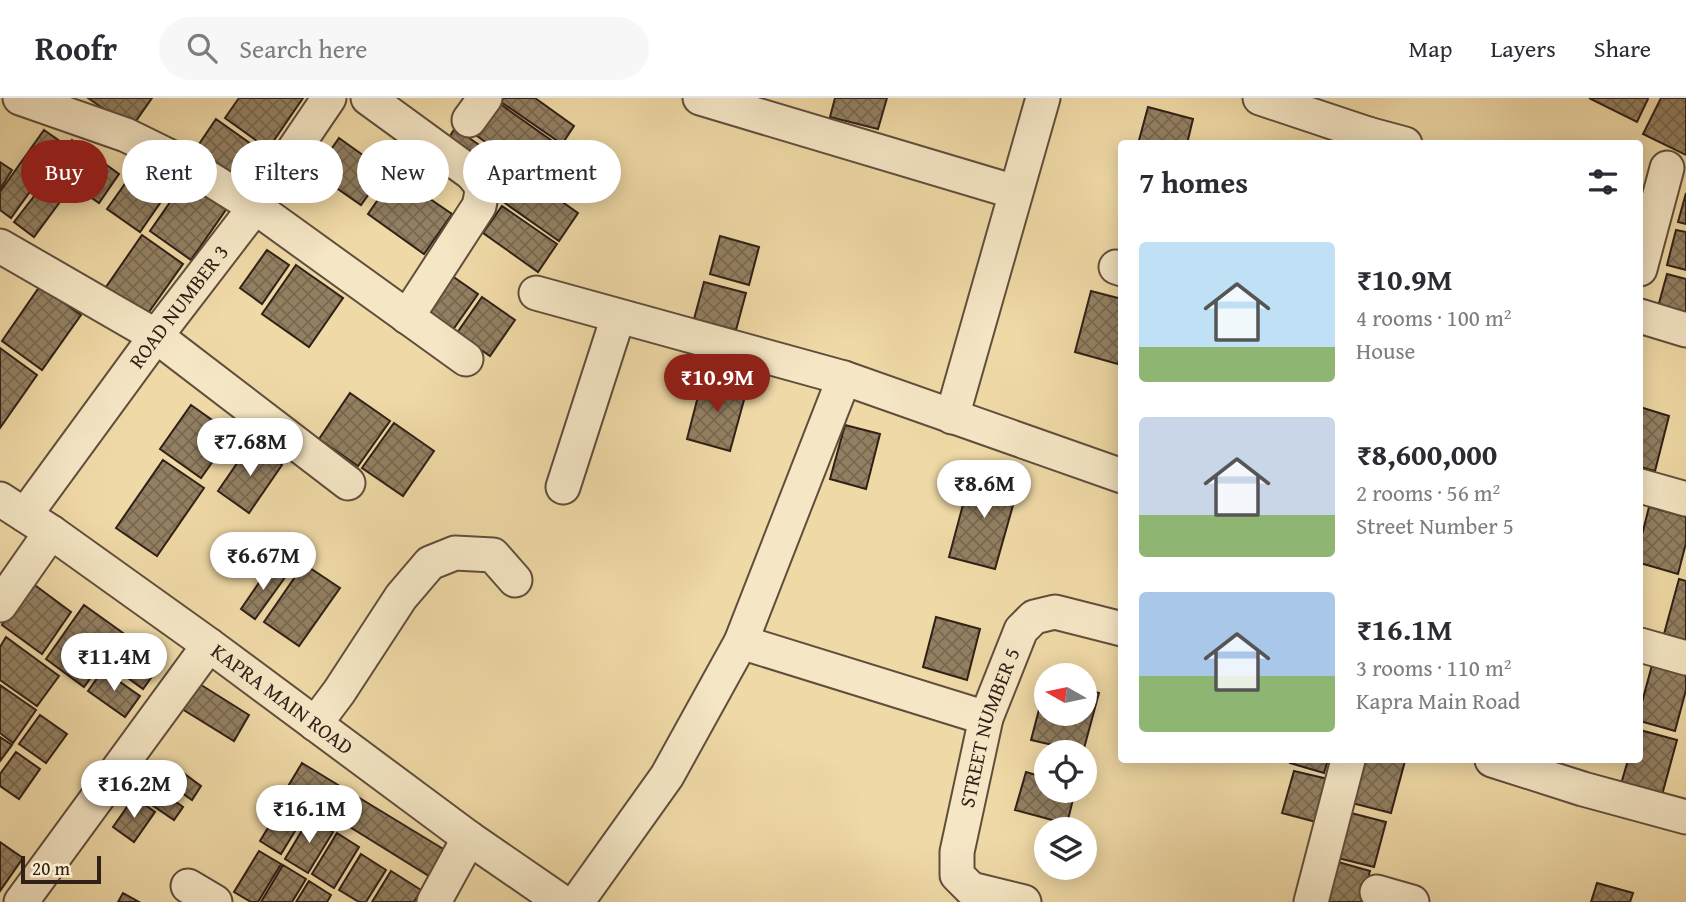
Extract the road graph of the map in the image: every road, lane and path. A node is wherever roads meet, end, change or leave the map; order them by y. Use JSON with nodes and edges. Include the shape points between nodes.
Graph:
{"nodes":[{"id":1,"x":20,"y":98,"type":"edge"},
{"id":2,"x":329,"y":98,"type":"edge"},
{"id":3,"x":368,"y":98,"type":"edge"},
{"id":4,"x":700,"y":98,"type":"edge"},
{"id":5,"x":1043,"y":98,"type":"edge"},
{"id":6,"x":1260,"y":98,"type":"edge"},
{"id":7,"x":1367,"y":139,"type":"edge"},
{"id":8,"x":1667,"y":168,"type":"dead end"},
{"id":9,"x":1015,"y":192,"type":"junction"},
{"id":10,"x":1648,"y":203,"type":"edge"},
{"id":11,"x":255,"y":207,"type":"junction"},
{"id":12,"x":1643,"y":244,"type":"edge"},
{"id":13,"x":0,"y":246,"type":"edge"},
{"id":14,"x":536,"y":293,"type":"dead end"},
{"id":15,"x":407,"y":317,"type":"junction"},
{"id":16,"x":618,"y":317,"type":"junction"},
{"id":17,"x":1643,"y":317,"type":"edge"},
{"id":18,"x":1686,"y":330,"type":"edge"},
{"id":19,"x":156,"y":336,"type":"junction"},
{"id":20,"x":466,"y":359,"type":"dead end"},
{"id":21,"x":844,"y":378,"type":"junction"},
{"id":22,"x":952,"y":417,"type":"junction"},
{"id":23,"x":1118,"y":475,"type":"edge"},
{"id":24,"x":348,"y":483,"type":"dead end"},
{"id":25,"x":563,"y":487,"type":"dead end"},
{"id":26,"x":1643,"y":487,"type":"edge"},
{"id":27,"x":1686,"y":499,"type":"edge"},
{"id":28,"x":25,"y":515,"type":"edge"},
{"id":29,"x":515,"y":580,"type":"dead end"},
{"id":30,"x":0,"y":605,"type":"edge"},
{"id":31,"x":1118,"y":628,"type":"edge"},
{"id":32,"x":741,"y":642,"type":"junction"},
{"id":33,"x":209,"y":645,"type":"junction"},
{"id":34,"x":1643,"y":646,"type":"edge"},
{"id":35,"x":1686,"y":658,"type":"edge"},
{"id":36,"x":986,"y":718,"type":"junction"},
{"id":37,"x":315,"y":724,"type":"junction"},
{"id":38,"x":1347,"y":763,"type":"edge"},
{"id":39,"x":1508,"y":763,"type":"edge"},
{"id":40,"x":1686,"y":817,"type":"edge"},
{"id":41,"x":468,"y":838,"type":"junction"},
{"id":42,"x":1377,"y":892,"type":"dead end"},
{"id":43,"x":21,"y":902,"type":"edge"},
{"id":44,"x":434,"y":902,"type":"edge"},
{"id":45,"x":562,"y":902,"type":"edge"},
{"id":46,"x":577,"y":902,"type":"edge"},
{"id":47,"x":1024,"y":902,"type":"edge"},
{"id":48,"x":1311,"y":902,"type":"edge"},
{"id":49,"x":1412,"y":902,"type":"edge"}],
"edges":[{"from":1,"to":11,"type":"street","via":[[126,135],[189,166]]},
{"from":2,"to":11,"type":"street","name":"ROAD NUMBER 3"},
{"from":3,"to":15,"type":"street","via":[[481,183],[479,206]]},
{"from":4,"to":9,"type":"street"},
{"from":5,"to":9,"type":"street"},
{"from":6,"to":7,"type":"street"},
{"from":8,"to":10,"type":"street"},
{"from":9,"to":22,"type":"street"},
{"from":10,"to":12,"type":"street"},
{"from":11,"to":15,"type":"street"},
{"from":11,"to":19,"type":"street","name":"ROAD NUMBER 3"},
{"from":13,"to":19,"type":"street"},
{"from":14,"to":16,"type":"street"},
{"from":15,"to":20,"type":"street"},
{"from":16,"to":21,"type":"street"},
{"from":16,"to":25,"type":"street"},
{"from":17,"to":18,"type":"street"},
{"from":19,"to":24,"type":"street"},
{"from":19,"to":28,"type":"street","name":"ROAD NUMBER 3"},
{"from":21,"to":22,"type":"street"},
{"from":21,"to":32,"type":"street"},
{"from":22,"to":23,"type":"street"},
{"from":26,"to":27,"type":"street"},
{"from":28,"to":30,"type":"street","name":"ROAD NUMBER 3"},
{"from":28,"to":33,"type":"street","name":"KAPRA MAIN ROAD"},
{"from":29,"to":37,"type":"street","via":[[493,555],[455,554],[430,563],[401,597]]},
{"from":31,"to":36,"type":"street","name":"STREET NUMBER 5","via":[[1055,612],[1034,617],[1021,631]]},
{"from":32,"to":36,"type":"street"},
{"from":32,"to":46,"type":"street","via":[[667,776]]},
{"from":33,"to":37,"type":"street","name":"KAPRA MAIN ROAD"},
{"from":33,"to":43,"type":"street"},
{"from":34,"to":35,"type":"street"},
{"from":36,"to":47,"type":"street","name":"STREET NUMBER 5","via":[[957,852],[957,875],[971,889]]},
{"from":37,"to":41,"type":"street","name":"KAPRA MAIN ROAD"},
{"from":38,"to":48,"type":"street"},
{"from":39,"to":40,"type":"street"},
{"from":41,"to":44,"type":"street"},
{"from":41,"to":45,"type":"street","name":"KAPRA MAIN ROAD"},
{"from":42,"to":49,"type":"street"}]}
